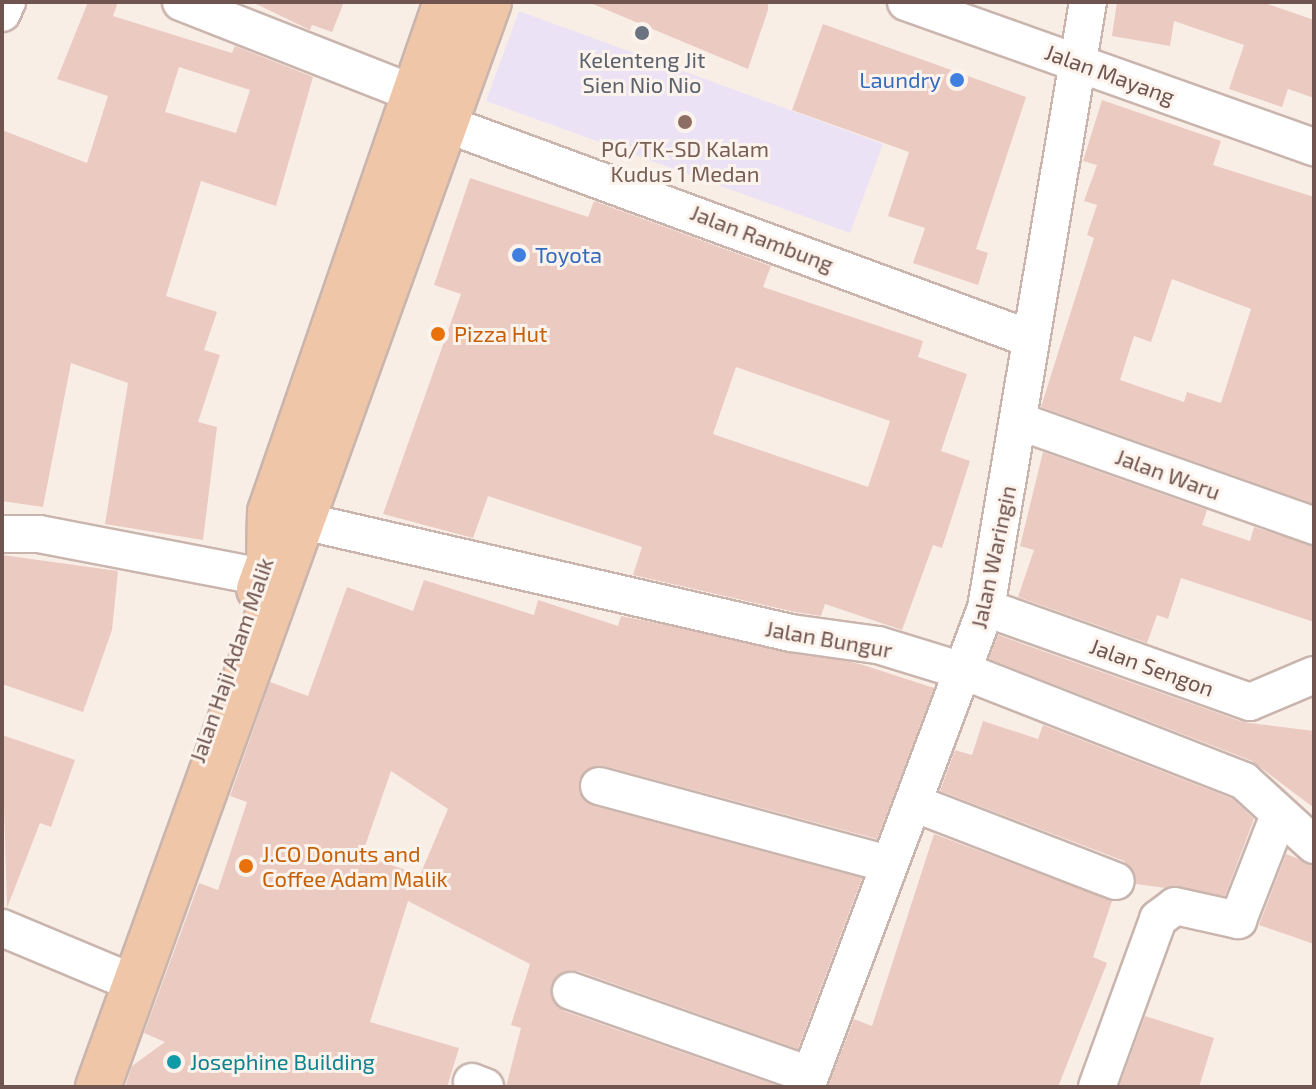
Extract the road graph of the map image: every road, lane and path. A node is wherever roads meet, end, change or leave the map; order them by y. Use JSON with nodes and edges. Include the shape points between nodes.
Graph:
{"nodes":[{"id":1,"x":7,"y":2,"type":"edge"},
{"id":2,"x":181,"y":2,"type":"edge"},
{"id":3,"x":446,"y":2,"type":"edge"},
{"id":4,"x":489,"y":2,"type":"edge"},
{"id":5,"x":906,"y":2,"type":"edge"},
{"id":6,"x":1088,"y":2,"type":"edge"},
{"id":7,"x":2,"y":13,"type":"edge"},
{"id":8,"x":1079,"y":63,"type":"junction"},
{"id":9,"x":414,"y":94,"type":"junction"},
{"id":10,"x":446,"y":124,"type":"junction"},
{"id":11,"x":1314,"y":147,"type":"edge"},
{"id":12,"x":1031,"y":339,"type":"junction"},
{"id":13,"x":1021,"y":422,"type":"junction"},
{"id":14,"x":288,"y":519,"type":"junction"},
{"id":15,"x":1314,"y":526,"type":"edge"},
{"id":16,"x":2,"y":534,"type":"edge"},
{"id":17,"x":263,"y":577,"type":"junction"},
{"id":18,"x":986,"y":608,"type":"junction"},
{"id":19,"x":966,"y":672,"type":"junction"},
{"id":20,"x":1314,"y":675,"type":"edge"},
{"id":21,"x":599,"y":786,"type":"dead end"},
{"id":22,"x":916,"y":804,"type":"junction"},
{"id":23,"x":1279,"y":815,"type":"junction"},
{"id":24,"x":1314,"y":845,"type":"edge"},
{"id":25,"x":889,"y":864,"type":"junction"},
{"id":26,"x":1116,"y":881,"type":"dead end"},
{"id":27,"x":2,"y":928,"type":"edge"},
{"id":28,"x":132,"y":958,"type":"junction"},
{"id":29,"x":571,"y":991,"type":"dead end"},
{"id":30,"x":808,"y":1081,"type":"edge"},
{"id":31,"x":80,"y":1087,"type":"edge"},
{"id":32,"x":98,"y":1087,"type":"edge"},
{"id":33,"x":1097,"y":1087,"type":"edge"}],
"edges":[{"from":1,"to":7,"type":"street"},
{"from":2,"to":9,"type":"street"},
{"from":3,"to":9,"type":"main road","name":"Jalan Haji Adam Malik"},
{"from":4,"to":10,"type":"main road","name":"Jalan Haji Adam Malik"},
{"from":5,"to":8,"type":"street","name":"Jalan Mayang"},
{"from":6,"to":8,"type":"street","name":"Jalan Waringin"},
{"from":8,"to":11,"type":"street","name":"Jalan Mayang"},
{"from":8,"to":12,"type":"street","name":"Jalan Waringin"},
{"from":9,"to":14,"type":"main road","name":"Jalan Haji Adam Malik"},
{"from":10,"to":12,"type":"street","name":"Jalan Rambung"},
{"from":10,"to":14,"type":"main road","name":"Jalan Haji Adam Malik"},
{"from":12,"to":13,"type":"street","name":"Jalan Waringin"},
{"from":13,"to":15,"type":"street","name":"Jalan Waru"},
{"from":13,"to":18,"type":"street","name":"Jalan Waringin"},
{"from":14,"to":17,"type":"main road","name":"Jalan Haji Adam Malik"},
{"from":14,"to":19,"type":"street","name":"Jalan Bungur","via":[[791,633],[878,645]]},
{"from":14,"to":28,"type":"main road","name":"Jalan Haji Adam Malik"},
{"from":16,"to":17,"type":"street","via":[[39,534]]},
{"from":17,"to":28,"type":"main road","name":"Jalan Haji Adam Malik"},
{"from":18,"to":19,"type":"street","name":"Jalan Waringin"},
{"from":18,"to":20,"type":"street","name":"Jalan Sengon","via":[[1250,702]]},
{"from":19,"to":22,"type":"street","name":"Jalan Waringin"},
{"from":19,"to":23,"type":"street","name":"Jalan Bungur","via":[[1244,781]]},
{"from":21,"to":25,"type":"street"},
{"from":22,"to":25,"type":"street","name":"Jalan Waringin"},
{"from":22,"to":26,"type":"street"},
{"from":23,"to":24,"type":"street","name":"Jalan Bungur"},
{"from":23,"to":33,"type":"street","via":[[1246,909],[1235,921],[1175,906],[1158,919]]},
{"from":25,"to":30,"type":"street","name":"Jalan Waringin"},
{"from":27,"to":28,"type":"street"},
{"from":28,"to":31,"type":"main road","name":"Jalan Haji Adam Malik"},
{"from":28,"to":32,"type":"main road"},
{"from":29,"to":30,"type":"street"}]}
